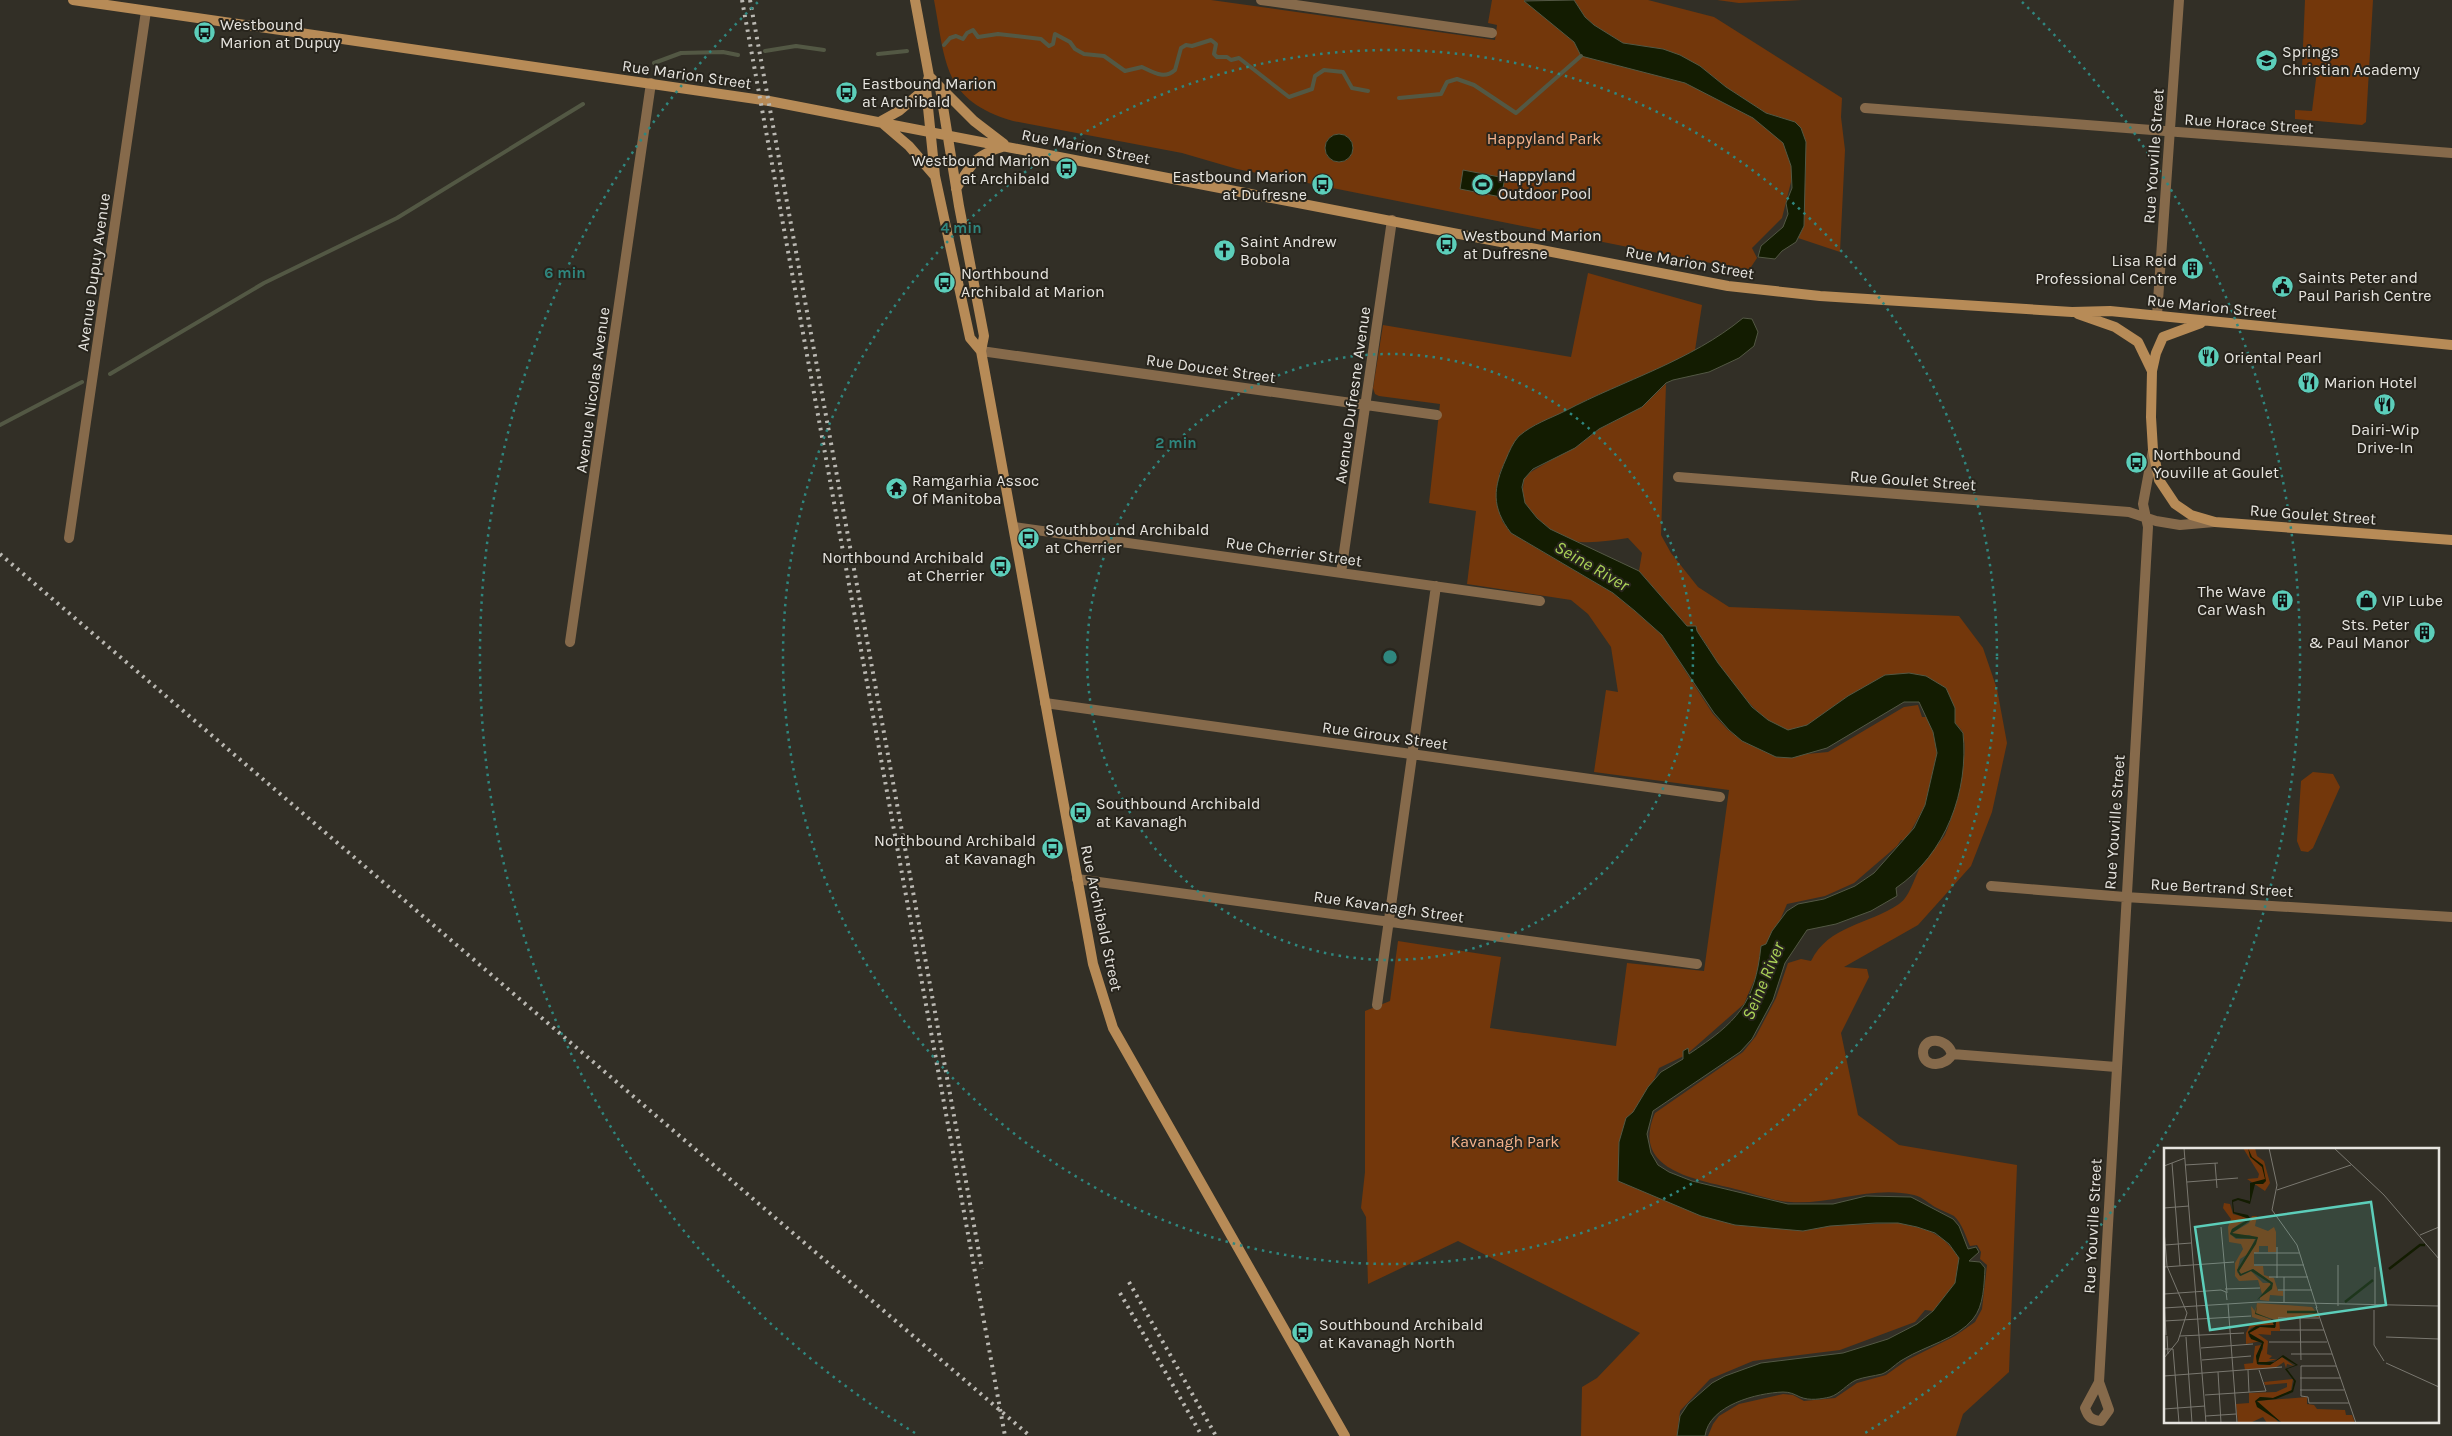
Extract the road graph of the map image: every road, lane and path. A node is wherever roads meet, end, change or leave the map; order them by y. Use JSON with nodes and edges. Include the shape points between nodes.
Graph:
{"nodes":[{"id":1,"x":73,"y":0,"type":"edge"},
{"id":2,"x":915,"y":0,"type":"edge"},
{"id":3,"x":1262,"y":0,"type":"edge"},
{"id":4,"x":2179,"y":0,"type":"edge"},
{"id":5,"x":146,"y":11,"type":"junction"},
{"id":6,"x":1492,"y":33,"type":"dead end"},
{"id":7,"x":929,"y":76,"type":"junction"},
{"id":8,"x":652,"y":83,"type":"junction"},
{"id":9,"x":926,"y":88,"type":"junction"},
{"id":10,"x":940,"y":88,"type":"junction"},
{"id":11,"x":1865,"y":108,"type":"dead end"},
{"id":12,"x":881,"y":121,"type":"junction"},
{"id":13,"x":930,"y":131,"type":"junction"},
{"id":14,"x":2170,"y":131,"type":"junction"},
{"id":15,"x":946,"y":134,"type":"junction"},
{"id":16,"x":1006,"y":146,"type":"junction"},
{"id":17,"x":2452,"y":153,"type":"edge"},
{"id":18,"x":935,"y":176,"type":"junction"},
{"id":19,"x":956,"y":189,"type":"junction"},
{"id":20,"x":1392,"y":220,"type":"junction"},
{"id":21,"x":2072,"y":312,"type":"junction"},
{"id":22,"x":2157,"y":315,"type":"junction"},
{"id":23,"x":2204,"y":322,"type":"junction"},
{"id":24,"x":2452,"y":346,"type":"edge"},
{"id":25,"x":981,"y":351,"type":"junction"},
{"id":26,"x":2152,"y":371,"type":"junction"},
{"id":27,"x":1365,"y":405,"type":"junction"},
{"id":28,"x":1437,"y":415,"type":"dead end"},
{"id":29,"x":2153,"y":450,"type":"junction"},
{"id":30,"x":1678,"y":477,"type":"dead end"},
{"id":31,"x":2146,"y":516,"type":"junction"},
{"id":32,"x":2216,"y":522,"type":"junction"},
{"id":33,"x":1014,"y":528,"type":"junction"},
{"id":34,"x":69,"y":538,"type":"dead end"},
{"id":35,"x":2452,"y":540,"type":"edge"},
{"id":36,"x":1342,"y":573,"type":"junction"},
{"id":37,"x":1436,"y":586,"type":"junction"},
{"id":38,"x":1540,"y":601,"type":"dead end"},
{"id":39,"x":570,"y":642,"type":"dead end"},
{"id":40,"x":1045,"y":703,"type":"junction"},
{"id":41,"x":1413,"y":754,"type":"junction"},
{"id":42,"x":1720,"y":797,"type":"dead end"},
{"id":43,"x":1077,"y":879,"type":"junction"},
{"id":44,"x":1991,"y":886,"type":"dead end"},
{"id":45,"x":2125,"y":897,"type":"junction"},
{"id":46,"x":2452,"y":918,"type":"edge"},
{"id":47,"x":1388,"y":921,"type":"junction"},
{"id":48,"x":1697,"y":964,"type":"dead end"},
{"id":49,"x":1376,"y":1005,"type":"dead end"},
{"id":50,"x":1952,"y":1054,"type":"dead end"},
{"id":51,"x":2116,"y":1067,"type":"junction"},
{"id":52,"x":2098,"y":1382,"type":"dead end"},
{"id":53,"x":1346,"y":1436,"type":"edge"}],
"edges":[{"from":1,"to":5,"type":"main road","name":"Rue Marion Street"},
{"from":2,"to":7,"type":"main road","name":"Rue Archibald Street"},
{"from":3,"to":6,"type":"street"},
{"from":4,"to":14,"type":"street","name":"Rue Youville Street"},
{"from":5,"to":8,"type":"main road","name":"Rue Marion Street"},
{"from":5,"to":34,"type":"street","name":"Avenue Dupuy Avenue"},
{"from":7,"to":9,"type":"main road","name":"Rue Archibald Street"},
{"from":7,"to":10,"type":"main road"},
{"from":8,"to":12,"type":"main road","name":"Rue Marion Street"},
{"from":8,"to":39,"type":"street","name":"Avenue Nicolas Avenue"},
{"from":9,"to":12,"type":"main road","via":[[904,108]]},
{"from":9,"to":13,"type":"main road","name":"Rue Archibald Street"},
{"from":10,"to":15,"type":"main road","name":"Rue Archibald Street"},
{"from":10,"to":16,"type":"main road"},
{"from":11,"to":14,"type":"street","name":"Rue Horace Street"},
{"from":12,"to":13,"type":"main road","name":"Rue Marion Street"},
{"from":12,"to":18,"type":"main road"},
{"from":13,"to":15,"type":"main road","name":"Rue Marion Street"},
{"from":13,"to":18,"type":"main road","name":"Rue Archibald Street"},
{"from":14,"to":17,"type":"street","name":"Rue Horace Street"},
{"from":14,"to":22,"type":"street","name":"Rue Youville Street"},
{"from":15,"to":16,"type":"main road","name":"Rue Marion Street"},
{"from":15,"to":19,"type":"main road","name":"Rue Archibald Street"},
{"from":16,"to":19,"type":"main road","via":[[984,152],[970,166]]},
{"from":16,"to":20,"type":"main road","name":"Rue Marion Street"},
{"from":18,"to":25,"type":"main road","name":"Rue Archibald Street","via":[[970,338]]},
{"from":19,"to":25,"type":"main road","name":"Rue Archibald Street","via":[[984,336]]},
{"from":20,"to":21,"type":"main road","name":"Rue Marion Street","via":[[1728,286],[1820,296]]},
{"from":20,"to":27,"type":"street","name":"Avenue Dufresne Avenue"},
{"from":21,"to":22,"type":"main road","name":"Rue Marion Street"},
{"from":21,"to":26,"type":"main road","name":"Rue Youville Street","via":[[2116,327],[2138,342]]},
{"from":22,"to":23,"type":"main road","name":"Rue Marion Street"},
{"from":23,"to":24,"type":"main road","name":"Rue Marion Street"},
{"from":23,"to":26,"type":"main road","via":[[2163,337]]},
{"from":25,"to":27,"type":"street","name":"Rue Doucet Street"},
{"from":25,"to":33,"type":"main road","name":"Rue Archibald Street"},
{"from":26,"to":29,"type":"main road","name":"Rue Youville Street"},
{"from":27,"to":28,"type":"street","name":"Rue Doucet Street"},
{"from":27,"to":36,"type":"street","name":"Avenue Dufresne Avenue"},
{"from":29,"to":31,"type":"street","name":"Rue Youville Street","via":[[2142,504]]},
{"from":29,"to":32,"type":"main road","name":"Rue Goulet Street","via":[[2159,480],[2175,504],[2191,515]]},
{"from":30,"to":31,"type":"street","name":"Rue Goulet Street","via":[[2129,512]]},
{"from":31,"to":32,"type":"street","name":"Rue Goulet Street","via":[[2156,521],[2180,524]]},
{"from":31,"to":45,"type":"street","name":"Rue Youville Street","via":[[2148,527]]},
{"from":32,"to":35,"type":"main road","name":"Rue Goulet Street"},
{"from":33,"to":36,"type":"street","name":"Rue Cherrier Street"},
{"from":33,"to":40,"type":"main road","name":"Rue Archibald Street"},
{"from":36,"to":37,"type":"street","name":"Rue Cherrier Street"},
{"from":37,"to":38,"type":"street","name":"Rue Cherrier Street"},
{"from":37,"to":41,"type":"street"},
{"from":40,"to":41,"type":"street","name":"Rue Giroux Street"},
{"from":40,"to":43,"type":"main road","name":"Rue Archibald Street"},
{"from":41,"to":42,"type":"street","name":"Rue Giroux Street"},
{"from":41,"to":47,"type":"street"},
{"from":43,"to":47,"type":"street","name":"Rue Kavanagh Street"},
{"from":43,"to":53,"type":"main road","name":"Rue Archibald Street","via":[[1093,964],[1113,1028]]},
{"from":44,"to":45,"type":"street","name":"Rue Bertrand Street"},
{"from":45,"to":46,"type":"street","name":"Rue Bertrand Street"},
{"from":45,"to":51,"type":"street","name":"Rue Youville Street"},
{"from":47,"to":48,"type":"street","name":"Rue Kavanagh Street"},
{"from":47,"to":49,"type":"street"},
{"from":50,"to":51,"type":"street"},
{"from":51,"to":52,"type":"street","name":"Rue Youville Street"}]}
